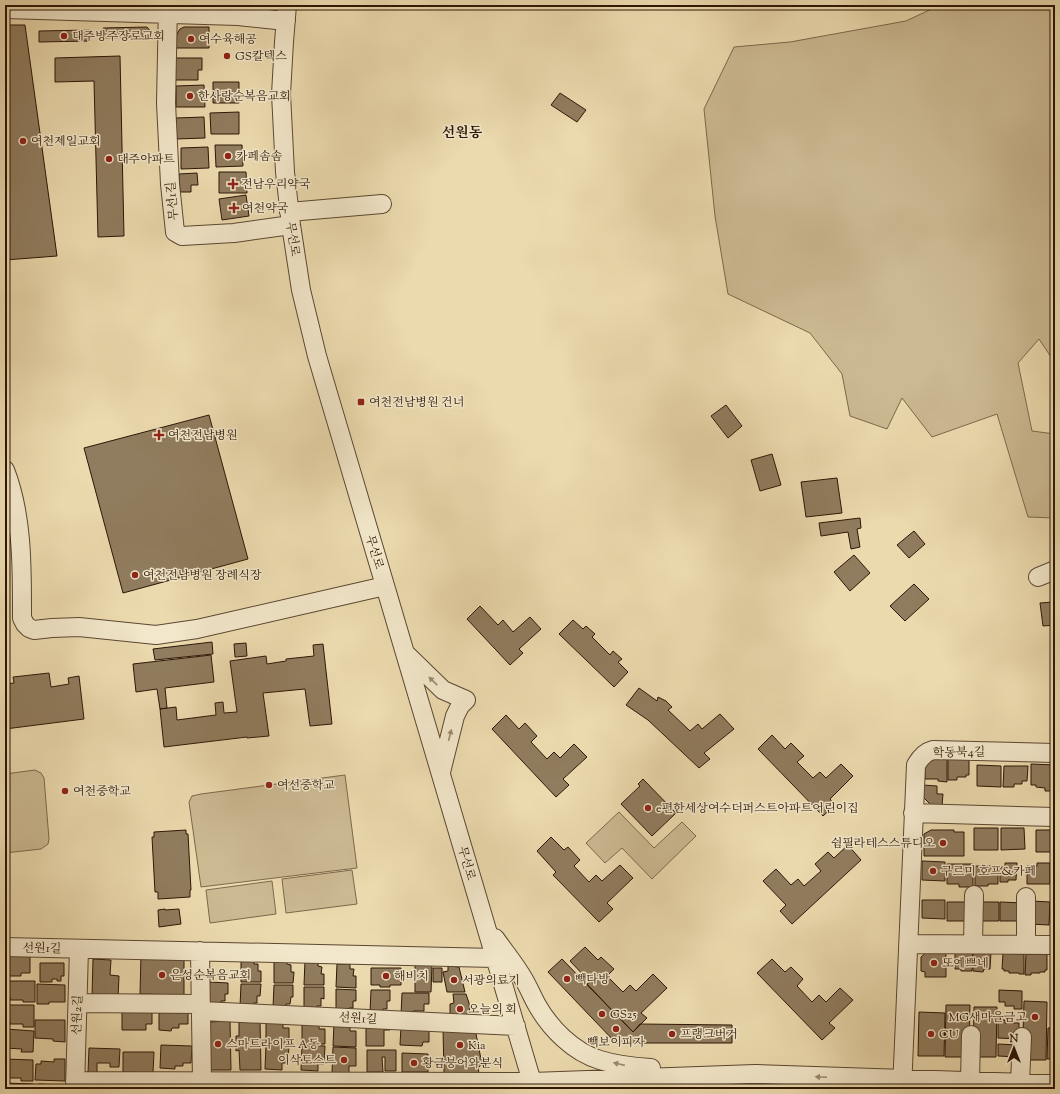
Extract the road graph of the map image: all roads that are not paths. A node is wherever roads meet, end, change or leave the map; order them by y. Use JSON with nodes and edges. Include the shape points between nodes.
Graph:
{"nodes":[{"id":1,"x":76,"y":8,"type":"edge"},
{"id":2,"x":5,"y":9,"type":"edge"},
{"id":3,"x":168,"y":9,"type":"edge"},
{"id":4,"x":286,"y":13,"type":"edge"},
{"id":5,"x":382,"y":204,"type":"dead end"},
{"id":6,"x":290,"y":219,"type":"junction"},
{"id":7,"x":7,"y":474,"type":"edge"},
{"id":8,"x":1055,"y":570,"type":"edge"},
{"id":9,"x":1038,"y":577,"type":"dead end"},
{"id":10,"x":385,"y":586,"type":"junction"},
{"id":11,"x":405,"y":654,"type":"junction"},
{"id":12,"x":1055,"y":753,"type":"edge"},
{"id":13,"x":440,"y":773,"type":"junction"},
{"id":14,"x":913,"y":813,"type":"junction"},
{"id":15,"x":1055,"y":817,"type":"edge"},
{"id":16,"x":974,"y":896,"type":"dead end"},
{"id":17,"x":1026,"y":897,"type":"dead end"},
{"id":18,"x":486,"y":926,"type":"junction"},
{"id":19,"x":908,"y":944,"type":"junction"},
{"id":20,"x":974,"y":944,"type":"junction"},
{"id":21,"x":1026,"y":945,"type":"junction"},
{"id":22,"x":1055,"y":945,"type":"edge"},
{"id":23,"x":5,"y":947,"type":"edge"},
{"id":24,"x":79,"y":949,"type":"junction"},
{"id":25,"x":200,"y":951,"type":"junction"},
{"id":26,"x":495,"y":958,"type":"junction"},
{"id":27,"x":78,"y":1003,"type":"junction"},
{"id":28,"x":201,"y":1007,"type":"junction"},
{"id":29,"x":516,"y":1026,"type":"junction"},
{"id":30,"x":971,"y":1035,"type":"dead end"},
{"id":31,"x":1022,"y":1037,"type":"dead end"},
{"id":32,"x":755,"y":1074,"type":"junction"},
{"id":33,"x":202,"y":1081,"type":"junction"},
{"id":34,"x":970,"y":1081,"type":"junction"},
{"id":35,"x":1020,"y":1083,"type":"junction"},
{"id":36,"x":902,"y":1084,"type":"edge"},
{"id":37,"x":1055,"y":1084,"type":"edge"},
{"id":38,"x":75,"y":1085,"type":"edge"},
{"id":39,"x":183,"y":1085,"type":"edge"},
{"id":40,"x":234,"y":1085,"type":"edge"},
{"id":41,"x":336,"y":1085,"type":"edge"},
{"id":42,"x":429,"y":1085,"type":"edge"},
{"id":43,"x":532,"y":1085,"type":"edge"}],
"edges":[{"from":1,"to":2,"type":"street"},
{"from":1,"to":3,"type":"street"},
{"from":3,"to":4,"type":"street","via":[[238,16]]},
{"from":3,"to":6,"type":"street","name":"무선1길","via":[[166,124],[175,232],[182,236],[234,233]]},
{"from":4,"to":6,"type":"street","name":"무선로","via":[[282,120]]},
{"from":5,"to":6,"type":"street"},
{"from":6,"to":10,"type":"street","name":"무선로","via":[[301,290],[317,356]]},
{"from":7,"to":10,"type":"street","via":[[19,532],[22,618],[28,628],[34,630],[79,627],[156,635],[197,629]]},
{"from":8,"to":9,"type":"street"},
{"from":10,"to":11,"type":"street","name":"무선로"},
{"from":11,"to":13,"type":"street","name":"무선로"},
{"from":13,"to":11,"type":"street","one_way":true,"via":[[455,716],[466,700],[443,690]]},
{"from":12,"to":14,"type":"street","name":"학동북4길","via":[[929,751],[916,765]]},
{"from":13,"to":18,"type":"street","name":"무선로"},
{"from":14,"to":15,"type":"street"},
{"from":14,"to":19,"type":"street","name":"학동북4길"},
{"from":16,"to":20,"type":"street"},
{"from":17,"to":21,"type":"street"},
{"from":18,"to":26,"type":"street","name":"무선로"},
{"from":32,"to":18,"type":"street","one_way":true,"via":[[626,1066],[599,1060],[582,1052],[553,1027],[536,1004],[523,978]]},
{"from":19,"to":20,"type":"street"},
{"from":19,"to":36,"type":"street","name":"학동북4길"},
{"from":20,"to":21,"type":"street"},
{"from":21,"to":22,"type":"street"},
{"from":23,"to":24,"type":"street","name":"선원1길"},
{"from":24,"to":25,"type":"street","name":"선원1길"},
{"from":24,"to":27,"type":"street","name":"선원2길"},
{"from":25,"to":26,"type":"street","name":"선원1길"},
{"from":25,"to":28,"type":"street"},
{"from":26,"to":29,"type":"street","name":"무선로"},
{"from":27,"to":28,"type":"street","name":"선원1길"},
{"from":27,"to":38,"type":"street","name":"선원2길"},
{"from":28,"to":29,"type":"street","name":"선원1길"},
{"from":28,"to":33,"type":"street"},
{"from":29,"to":43,"type":"street","name":"무선로"},
{"from":30,"to":34,"type":"street"},
{"from":31,"to":35,"type":"street"},
{"from":36,"to":32,"type":"street","one_way":true},
{"from":32,"to":43,"type":"street","name":"선원2길"},
{"from":33,"to":39,"type":"street","name":"선원2길"},
{"from":33,"to":40,"type":"street","name":"선원2길"},
{"from":34,"to":35,"type":"street"},
{"from":34,"to":36,"type":"street"},
{"from":35,"to":37,"type":"street"},
{"from":38,"to":39,"type":"street","name":"선원2길"},
{"from":40,"to":41,"type":"street","name":"선원2길"},
{"from":41,"to":42,"type":"street","name":"선원2길"},
{"from":42,"to":43,"type":"street","name":"선원2길"}]}
